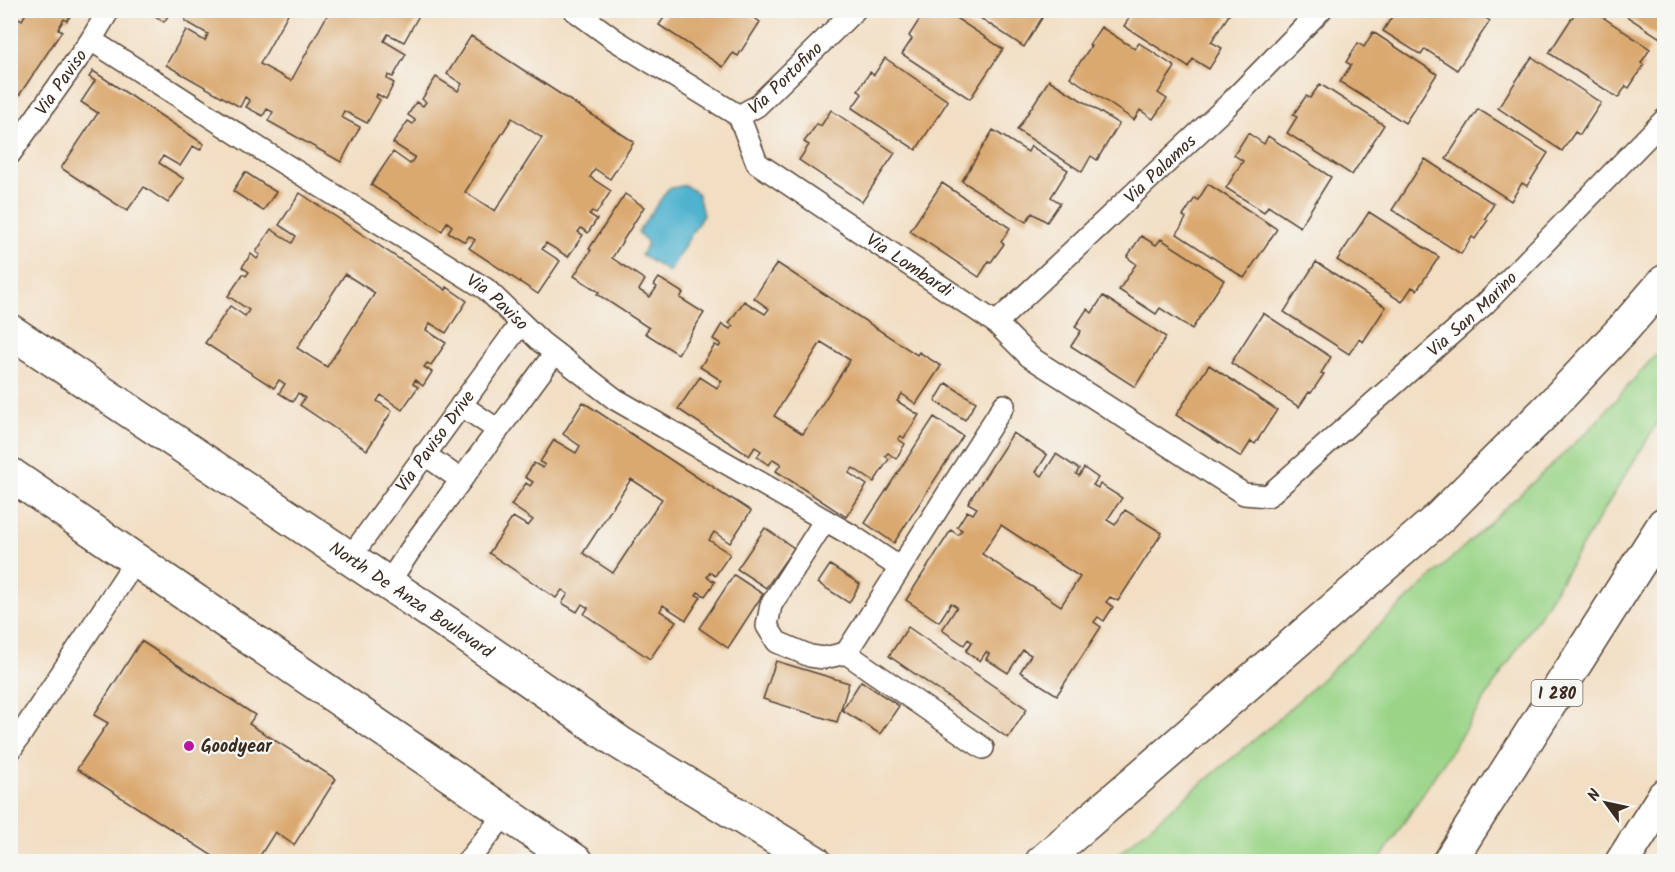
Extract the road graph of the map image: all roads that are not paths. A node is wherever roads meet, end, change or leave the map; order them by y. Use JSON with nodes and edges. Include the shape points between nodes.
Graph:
{"nodes":[{"id":1,"x":109,"y":10,"type":"edge"},
{"id":2,"x":574,"y":10,"type":"edge"},
{"id":3,"x":855,"y":10,"type":"edge"},
{"id":4,"x":1321,"y":10,"type":"edge"},
{"id":5,"x":91,"y":40,"type":"junction"},
{"id":6,"x":739,"y":116,"type":"junction"},
{"id":7,"x":1665,"y":120,"type":"edge"},
{"id":8,"x":10,"y":154,"type":"edge"},
{"id":9,"x":1665,"y":282,"type":"edge"},
{"id":10,"x":521,"y":323,"type":"junction"},
{"id":11,"x":996,"y":323,"type":"junction"},
{"id":12,"x":10,"y":331,"type":"edge"},
{"id":13,"x":555,"y":353,"type":"junction"},
{"id":14,"x":461,"y":405,"type":"junction"},
{"id":15,"x":1004,"y":405,"type":"dead end"},
{"id":16,"x":498,"y":430,"type":"junction"},
{"id":17,"x":424,"y":454,"type":"junction"},
{"id":18,"x":10,"y":474,"type":"edge"},
{"id":19,"x":461,"y":480,"type":"junction"},
{"id":20,"x":1268,"y":496,"type":"joint"},
{"id":21,"x":825,"y":520,"type":"junction"},
{"id":22,"x":1665,"y":524,"type":"edge"},
{"id":23,"x":349,"y":559,"type":"junction"},
{"id":24,"x":136,"y":560,"type":"junction"},
{"id":25,"x":900,"y":568,"type":"junction"},
{"id":26,"x":387,"y":585,"type":"junction"},
{"id":27,"x":846,"y":653,"type":"junction"},
{"id":28,"x":982,"y":748,"type":"dead end"},
{"id":29,"x":10,"y":751,"type":"edge"},
{"id":30,"x":1665,"y":796,"type":"edge"},
{"id":31,"x":506,"y":813,"type":"junction"},
{"id":32,"x":467,"y":861,"type":"edge"},
{"id":33,"x":577,"y":861,"type":"edge"},
{"id":34,"x":815,"y":861,"type":"edge"},
{"id":35,"x":1042,"y":861,"type":"edge"},
{"id":36,"x":1449,"y":861,"type":"edge"},
{"id":37,"x":1622,"y":861,"type":"edge"}],
"edges":[{"from":1,"to":5,"type":"lane","name":"Via Paviso"},
{"from":2,"to":6,"type":"lane","via":[[615,40]]},
{"from":3,"to":6,"type":"lane","name":"Via Portofino","via":[[757,106]]},
{"from":4,"to":11,"type":"lane","name":"Via Palamos","via":[[1228,105]]},
{"from":5,"to":8,"type":"lane","name":"Via Paviso"},
{"from":5,"to":10,"type":"lane","name":"Via Paviso","via":[[486,289]]},
{"from":6,"to":11,"type":"lane","name":"Via Lombardi","via":[[757,163]]},
{"from":7,"to":20,"type":"lane","name":"Via San Marino","via":[[1484,305]]},
{"from":9,"to":35,"type":"main road","via":[[1440,517]]},
{"from":10,"to":13,"type":"lane","name":"Via Paviso"},
{"from":10,"to":14,"type":"lane","name":"Via Paviso Drive"},
{"from":11,"to":20,"type":"lane","name":"Via Lombardi","via":[[1030,357],[1244,494]]},
{"from":12,"to":23,"type":"main road","name":"North De Anza Boulevard"},
{"from":13,"to":16,"type":"lane"},
{"from":13,"to":21,"type":"lane","name":"Via Paviso","via":[[615,399]]},
{"from":14,"to":16,"type":"lane"},
{"from":14,"to":17,"type":"lane","name":"Via Paviso Drive"},
{"from":15,"to":25,"type":"lane"},
{"from":16,"to":19,"type":"lane"},
{"from":17,"to":19,"type":"lane"},
{"from":17,"to":23,"type":"lane","name":"Via Paviso Drive"},
{"from":18,"to":24,"type":"main road"},
{"from":19,"to":26,"type":"lane"},
{"from":21,"to":25,"type":"lane","name":"Via Paviso"},
{"from":21,"to":27,"type":"lane","via":[[771,605],[767,626],[777,642],[810,656],[824,658]]},
{"from":22,"to":36,"type":"main road","number":"I 280"},
{"from":23,"to":26,"type":"main road","name":"North De Anza Boulevard"},
{"from":24,"to":29,"type":"lane"},
{"from":24,"to":31,"type":"main road"},
{"from":25,"to":27,"type":"lane"},
{"from":26,"to":34,"type":"main road","name":"North De Anza Boulevard","via":[[620,743]]},
{"from":27,"to":28,"type":"lane"},
{"from":30,"to":37,"type":"main road"},
{"from":31,"to":32,"type":"lane"},
{"from":31,"to":33,"type":"main road"}]}
